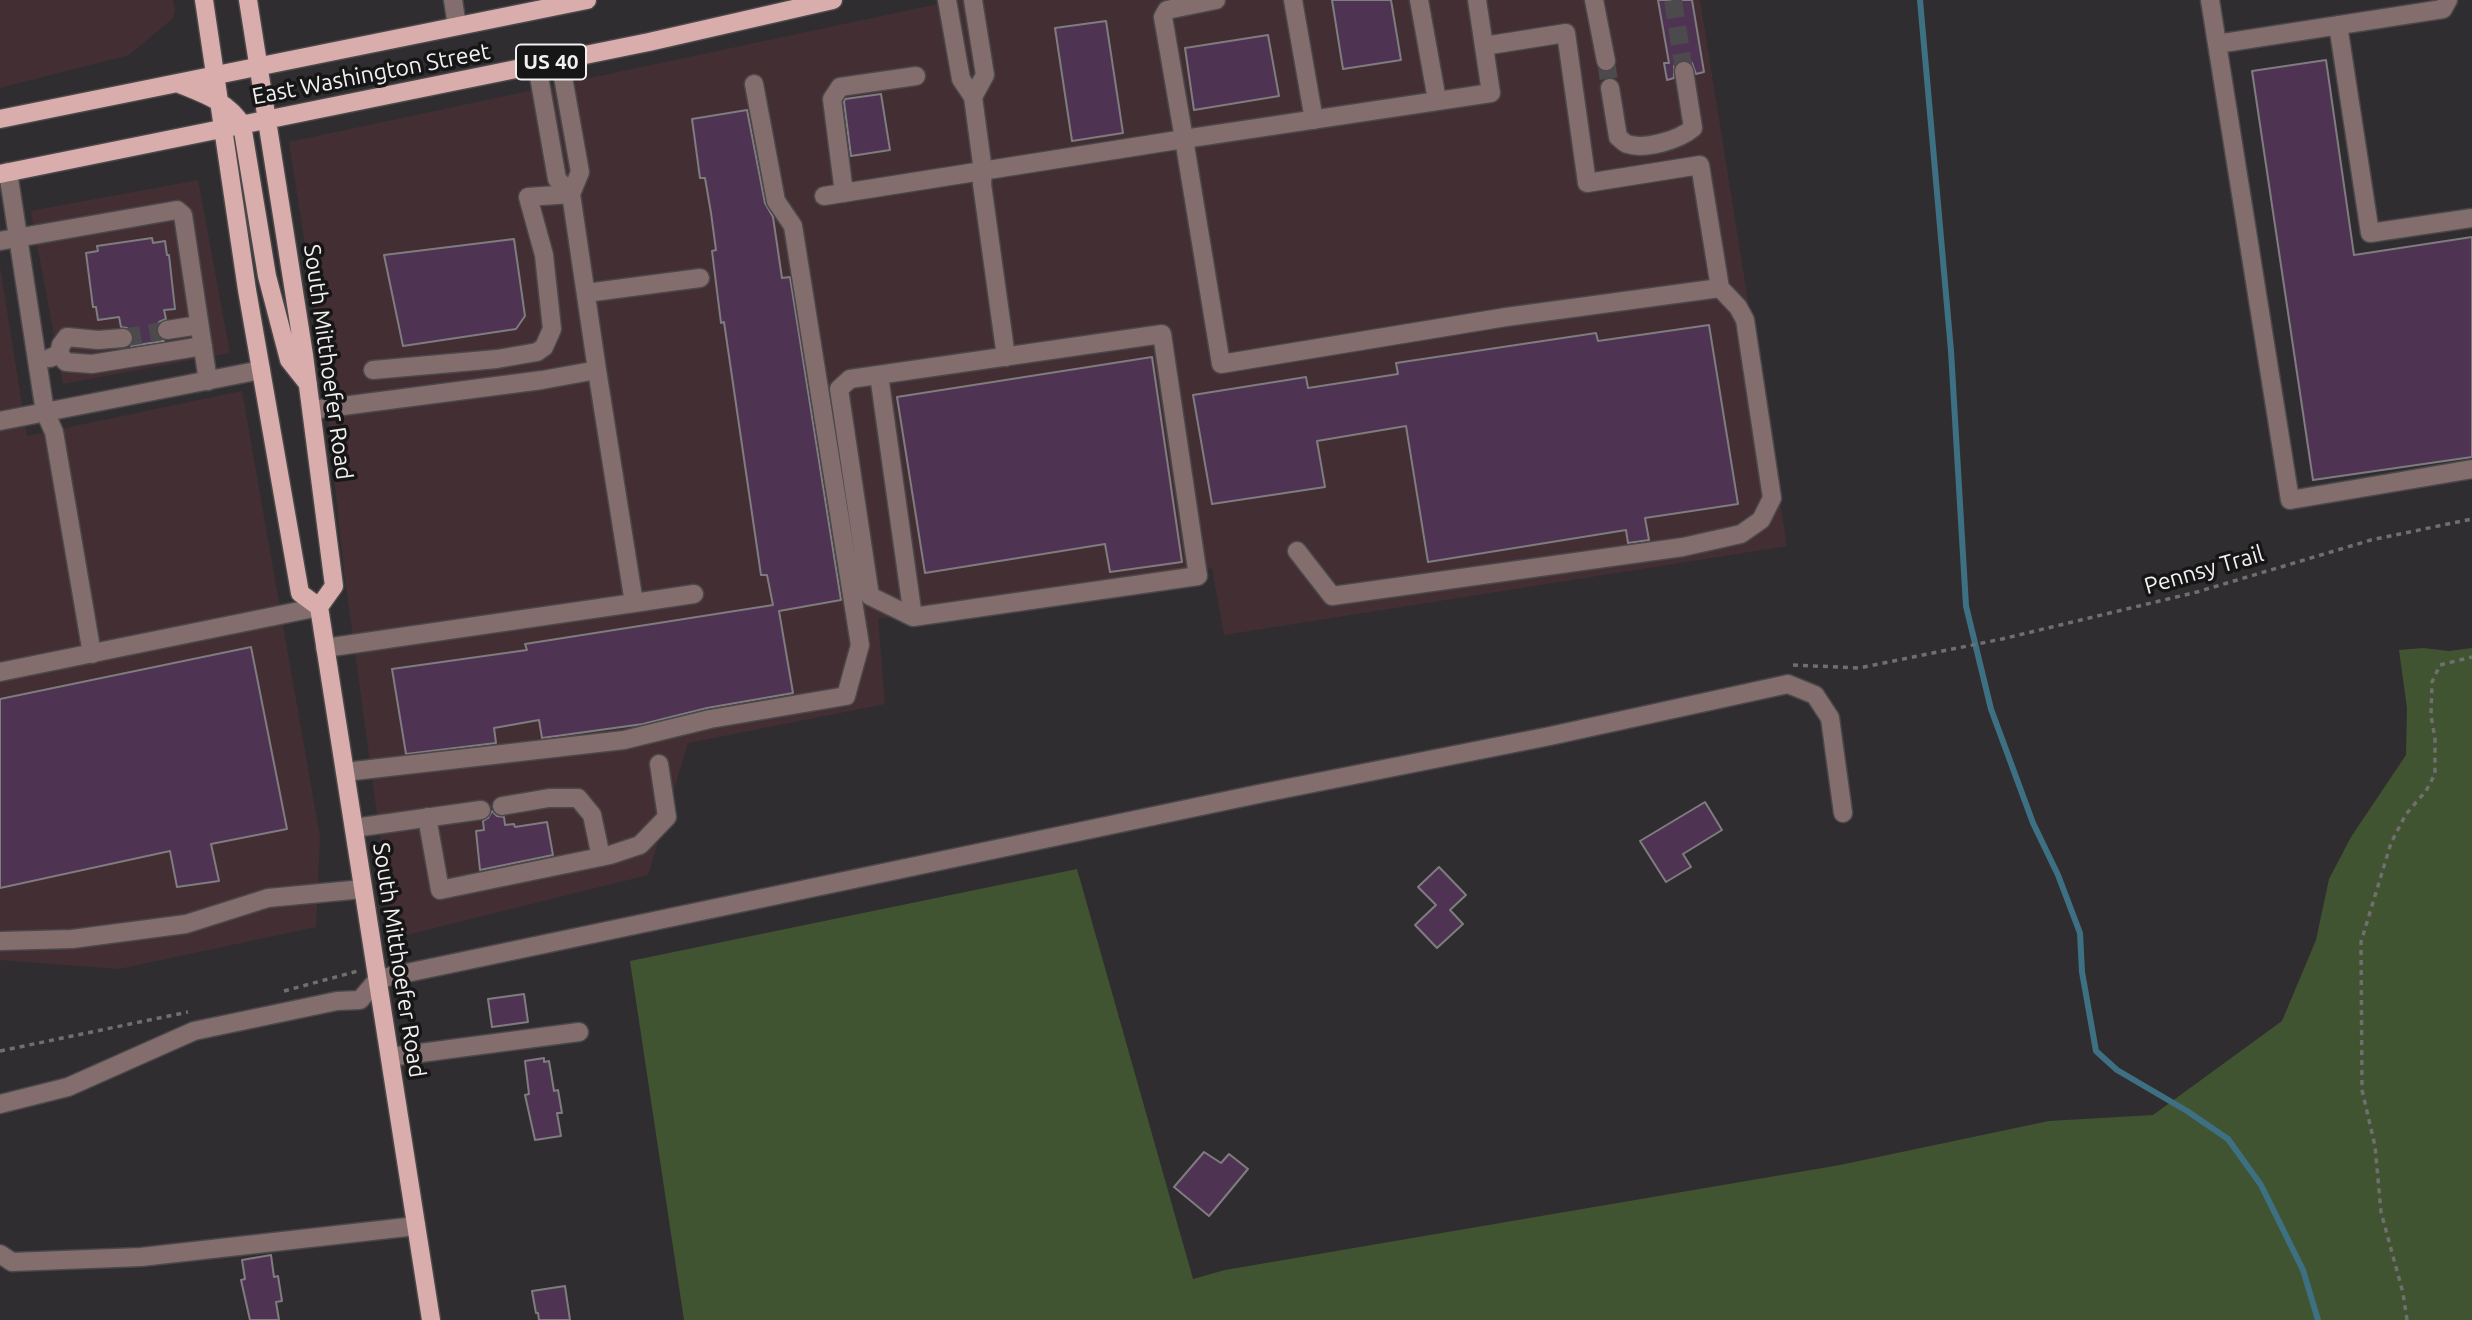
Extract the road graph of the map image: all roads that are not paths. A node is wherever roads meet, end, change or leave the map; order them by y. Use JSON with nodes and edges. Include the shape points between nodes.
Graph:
{"nodes":[{"id":1,"x":204,"y":0,"type":"edge"},
{"id":2,"x":248,"y":0,"type":"edge"},
{"id":3,"x":453,"y":0,"type":"edge"},
{"id":4,"x":587,"y":0,"type":"edge"},
{"id":5,"x":833,"y":0,"type":"edge"},
{"id":6,"x":947,"y":0,"type":"edge"},
{"id":7,"x":973,"y":0,"type":"edge"},
{"id":8,"x":1216,"y":0,"type":"edge"},
{"id":9,"x":1293,"y":0,"type":"edge"},
{"id":10,"x":1419,"y":0,"type":"edge"},
{"id":11,"x":1480,"y":0,"type":"edge"},
{"id":12,"x":1594,"y":0,"type":"edge"},
{"id":13,"x":2210,"y":0,"type":"edge"},
{"id":14,"x":2448,"y":0,"type":"edge"},
{"id":15,"x":2338,"y":25,"type":"junction"},
{"id":16,"x":457,"y":26,"type":"junction"},
{"id":17,"x":2217,"y":44,"type":"junction"},
{"id":18,"x":1484,"y":46,"type":"junction"},
{"id":19,"x":560,"y":60,"type":"junction"},
{"id":20,"x":1606,"y":61,"type":"tunnel mouth"},
{"id":21,"x":537,"y":65,"type":"junction"},
{"id":22,"x":258,"y":67,"type":"junction"},
{"id":23,"x":1685,"y":71,"type":"tunnel mouth"},
{"id":24,"x":215,"y":76,"type":"junction"},
{"id":25,"x":916,"y":76,"type":"dead end"},
{"id":26,"x":177,"y":83,"type":"junction"},
{"id":27,"x":754,"y":84,"type":"dead end"},
{"id":28,"x":1609,"y":88,"type":"tunnel mouth"},
{"id":29,"x":973,"y":97,"type":"junction"},
{"id":30,"x":1437,"y":100,"type":"junction"},
{"id":31,"x":219,"y":102,"type":"junction"},
{"id":32,"x":0,"y":119,"type":"edge"},
{"id":33,"x":267,"y":120,"type":"junction"},
{"id":34,"x":1314,"y":120,"type":"junction"},
{"id":35,"x":242,"y":125,"type":"junction"},
{"id":36,"x":223,"y":129,"type":"junction"},
{"id":37,"x":1184,"y":139,"type":"junction"},
{"id":38,"x":983,"y":172,"type":"junction"},
{"id":39,"x":4,"y":173,"type":"edge"},
{"id":40,"x":844,"y":193,"type":"junction"},
{"id":41,"x":571,"y":194,"type":"junction"},
{"id":42,"x":824,"y":196,"type":"dead end"},
{"id":43,"x":2472,"y":218,"type":"edge"},
{"id":44,"x":9,"y":239,"type":"edge"},
{"id":45,"x":700,"y":278,"type":"dead end"},
{"id":46,"x":1720,"y":288,"type":"junction"},
{"id":47,"x":586,"y":293,"type":"junction"},
{"id":48,"x":199,"y":325,"type":"junction"},
{"id":49,"x":167,"y":330,"type":"tunnel mouth"},
{"id":50,"x":122,"y":338,"type":"tunnel mouth"},
{"id":51,"x":203,"y":346,"type":"junction"},
{"id":52,"x":544,"y":347,"type":"junction"},
{"id":53,"x":59,"y":354,"type":"junction"},
{"id":54,"x":1006,"y":357,"type":"junction"},
{"id":55,"x":38,"y":363,"type":"junction"},
{"id":56,"x":261,"y":370,"type":"junction"},
{"id":57,"x":373,"y":370,"type":"dead end"},
{"id":58,"x":597,"y":370,"type":"junction"},
{"id":59,"x":879,"y":375,"type":"junction"},
{"id":60,"x":552,"y":378,"type":"junction"},
{"id":61,"x":208,"y":381,"type":"junction"},
{"id":62,"x":308,"y":384,"type":"junction"},
{"id":63,"x":312,"y":410,"type":"junction"},
{"id":64,"x":45,"y":412,"type":"junction"},
{"id":65,"x":0,"y":421,"type":"edge"},
{"id":66,"x":2472,"y":469,"type":"edge"},
{"id":67,"x":1297,"y":551,"type":"dead end"},
{"id":68,"x":694,"y":594,"type":"dead end"},
{"id":69,"x":634,"y":603,"type":"junction"},
{"id":70,"x":319,"y":607,"type":"junction"},
{"id":71,"x":913,"y":617,"type":"junction"},
{"id":72,"x":325,"y":648,"type":"junction"},
{"id":73,"x":92,"y":654,"type":"junction"},
{"id":74,"x":0,"y":672,"type":"edge"},
{"id":75,"x":659,"y":764,"type":"dead end"},
{"id":76,"x":345,"y":772,"type":"junction"},
{"id":77,"x":502,"y":806,"type":"dead end"},
{"id":78,"x":481,"y":810,"type":"dead end"},
{"id":79,"x":1843,"y":813,"type":"dead end"},
{"id":80,"x":428,"y":817,"type":"junction"},
{"id":81,"x":354,"y":828,"type":"junction"},
{"id":82,"x":601,"y":857,"type":"junction"},
{"id":83,"x":363,"y":888,"type":"junction"},
{"id":84,"x":0,"y":941,"type":"edge"},
{"id":85,"x":378,"y":979,"type":"junction"},
{"id":86,"x":579,"y":1032,"type":"dead end"},
{"id":87,"x":390,"y":1057,"type":"junction"},
{"id":88,"x":0,"y":1104,"type":"edge"},
{"id":89,"x":416,"y":1226,"type":"junction"},
{"id":90,"x":0,"y":1254,"type":"edge"},
{"id":91,"x":431,"y":1320,"type":"edge"}],
"edges":[{"from":1,"to":24,"type":"main road"},
{"from":2,"to":22,"type":"main road","name":"South Mitthoefer Road"},
{"from":3,"to":16,"type":"street"},
{"from":4,"to":16,"type":"main road","name":"East Washington Street","number":"US 40"},
{"from":5,"to":19,"type":"main road","name":"East Washington Street","number":"US 40"},
{"from":6,"to":29,"type":"street","via":[[961,79]]},
{"from":7,"to":29,"type":"street","via":[[985,75]]},
{"from":8,"to":37,"type":"street","via":[[1167,10],[1164,17]]},
{"from":9,"to":34,"type":"street"},
{"from":10,"to":30,"type":"street"},
{"from":11,"to":18,"type":"street"},
{"from":12,"to":20,"type":"street"},
{"from":13,"to":17,"type":"street"},
{"from":14,"to":15,"type":"street","via":[[2443,9]]},
{"from":15,"to":17,"type":"street"},
{"from":15,"to":43,"type":"street","via":[[2370,233]]},
{"from":16,"to":22,"type":"main road","name":"East Washington Street","number":"US 40"},
{"from":17,"to":66,"type":"street","via":[[2290,500]]},
{"from":18,"to":30,"type":"street","via":[[1491,93]]},
{"from":18,"to":46,"type":"street","via":[[1566,33],[1587,183],[1700,165]]},
{"from":19,"to":21,"type":"main road","name":"East Washington Street","number":"US 40"},
{"from":19,"to":41,"type":"street","via":[[580,172]]},
{"from":21,"to":33,"type":"main road","name":"East Washington Street","number":"US 40"},
{"from":21,"to":41,"type":"street","via":[[557,179]]},
{"from":22,"to":24,"type":"main road","name":"East Washington Street","number":"US 40"},
{"from":22,"to":33,"type":"main road","name":"South Mitthoefer Road"},
{"from":23,"to":28,"type":"street","via":[[1693,128],[1682,137],[1651,145],[1627,144],[1618,136]]},
{"from":24,"to":26,"type":"main road","name":"East Washington Street","number":"US 40"},
{"from":24,"to":31,"type":"main road"},
{"from":25,"to":40,"type":"street","via":[[840,87],[832,99]]},
{"from":26,"to":31,"type":"main road"},
{"from":26,"to":32,"type":"main road","name":"East Washington Street","number":"US 40"},
{"from":27,"to":76,"type":"street","via":[[776,201],[793,226],[860,645],[846,696],[710,719],[624,740]]},
{"from":29,"to":38,"type":"street"},
{"from":30,"to":34,"type":"street"},
{"from":31,"to":35,"type":"main road","via":[[236,114]]},
{"from":31,"to":36,"type":"main road"},
{"from":33,"to":35,"type":"main road","name":"East Washington Street","number":"US 40"},
{"from":33,"to":62,"type":"main road","name":"South Mitthoefer Road"},
{"from":34,"to":37,"type":"street"},
{"from":35,"to":36,"type":"main road","name":"East Washington Street","number":"US 40"},
{"from":35,"to":62,"type":"main road","via":[[267,276],[289,360]]},
{"from":36,"to":39,"type":"main road","name":"East Washington Street","number":"US 40"},
{"from":36,"to":56,"type":"main road"},
{"from":37,"to":38,"type":"street"},
{"from":37,"to":46,"type":"street","via":[[1221,364],[1495,318]]},
{"from":38,"to":40,"type":"street"},
{"from":38,"to":54,"type":"street"},
{"from":39,"to":44,"type":"street"},
{"from":40,"to":42,"type":"street"},
{"from":41,"to":47,"type":"street"},
{"from":41,"to":52,"type":"street","via":[[528,197],[544,255],[552,329]]},
{"from":44,"to":48,"type":"street","via":[[177,210],[183,215]]},
{"from":44,"to":55,"type":"street"},
{"from":45,"to":47,"type":"street"},
{"from":46,"to":67,"type":"street","via":[[1745,320],[1772,498],[1761,520],[1741,534],[1683,547],[1332,596]]},
{"from":47,"to":58,"type":"street"},
{"from":48,"to":49,"type":"street"},
{"from":48,"to":51,"type":"street"},
{"from":50,"to":53,"type":"street","via":[[67,337]]},
{"from":51,"to":53,"type":"street","via":[[92,364],[66,362]]},
{"from":51,"to":61,"type":"street"},
{"from":52,"to":57,"type":"street","via":[[497,359]]},
{"from":52,"to":60,"type":"street"},
{"from":53,"to":55,"type":"street"},
{"from":54,"to":59,"type":"street"},
{"from":54,"to":71,"type":"street","via":[[1162,334],[1198,576]]},
{"from":55,"to":64,"type":"street"},
{"from":56,"to":61,"type":"street"},
{"from":56,"to":70,"type":"main road","via":[[300,593]]},
{"from":58,"to":60,"type":"street"},
{"from":58,"to":69,"type":"street"},
{"from":59,"to":71,"type":"street"},
{"from":59,"to":71,"type":"street","via":[[850,379],[839,389],[870,596]]},
{"from":60,"to":63,"type":"street"},
{"from":61,"to":64,"type":"street"},
{"from":62,"to":63,"type":"main road","name":"South Mitthoefer Road"},
{"from":63,"to":70,"type":"main road","name":"South Mitthoefer Road","via":[[334,586]]},
{"from":64,"to":65,"type":"street"},
{"from":64,"to":73,"type":"street","via":[[54,432]]},
{"from":68,"to":69,"type":"street"},
{"from":69,"to":72,"type":"street"},
{"from":70,"to":72,"type":"main road","name":"South Mitthoefer Road"},
{"from":70,"to":73,"type":"street"},
{"from":72,"to":76,"type":"main road","name":"South Mitthoefer Road"},
{"from":73,"to":74,"type":"street"},
{"from":75,"to":82,"type":"street","via":[[667,817],[640,845]]},
{"from":76,"to":81,"type":"main road","name":"South Mitthoefer Road"},
{"from":77,"to":82,"type":"street","via":[[578,798],[592,815]]},
{"from":78,"to":80,"type":"street"},
{"from":79,"to":85,"type":"street","via":[[1830,718],[1815,695],[1788,684]]},
{"from":80,"to":81,"type":"street"},
{"from":80,"to":82,"type":"street","via":[[440,890]]},
{"from":81,"to":83,"type":"main road","name":"South Mitthoefer Road"},
{"from":83,"to":84,"type":"street","via":[[268,898],[186,924],[72,939]]},
{"from":83,"to":85,"type":"main road","name":"South Mitthoefer Road"},
{"from":85,"to":87,"type":"main road","name":"South Mitthoefer Road"},
{"from":85,"to":88,"type":"street","via":[[360,1000],[194,1031],[68,1087]]},
{"from":86,"to":87,"type":"street"},
{"from":87,"to":89,"type":"main road","name":"South Mitthoefer Road"},
{"from":89,"to":90,"type":"street","via":[[141,1256],[12,1262]]},
{"from":89,"to":91,"type":"main road","name":"South Mitthoefer Road"}]}
